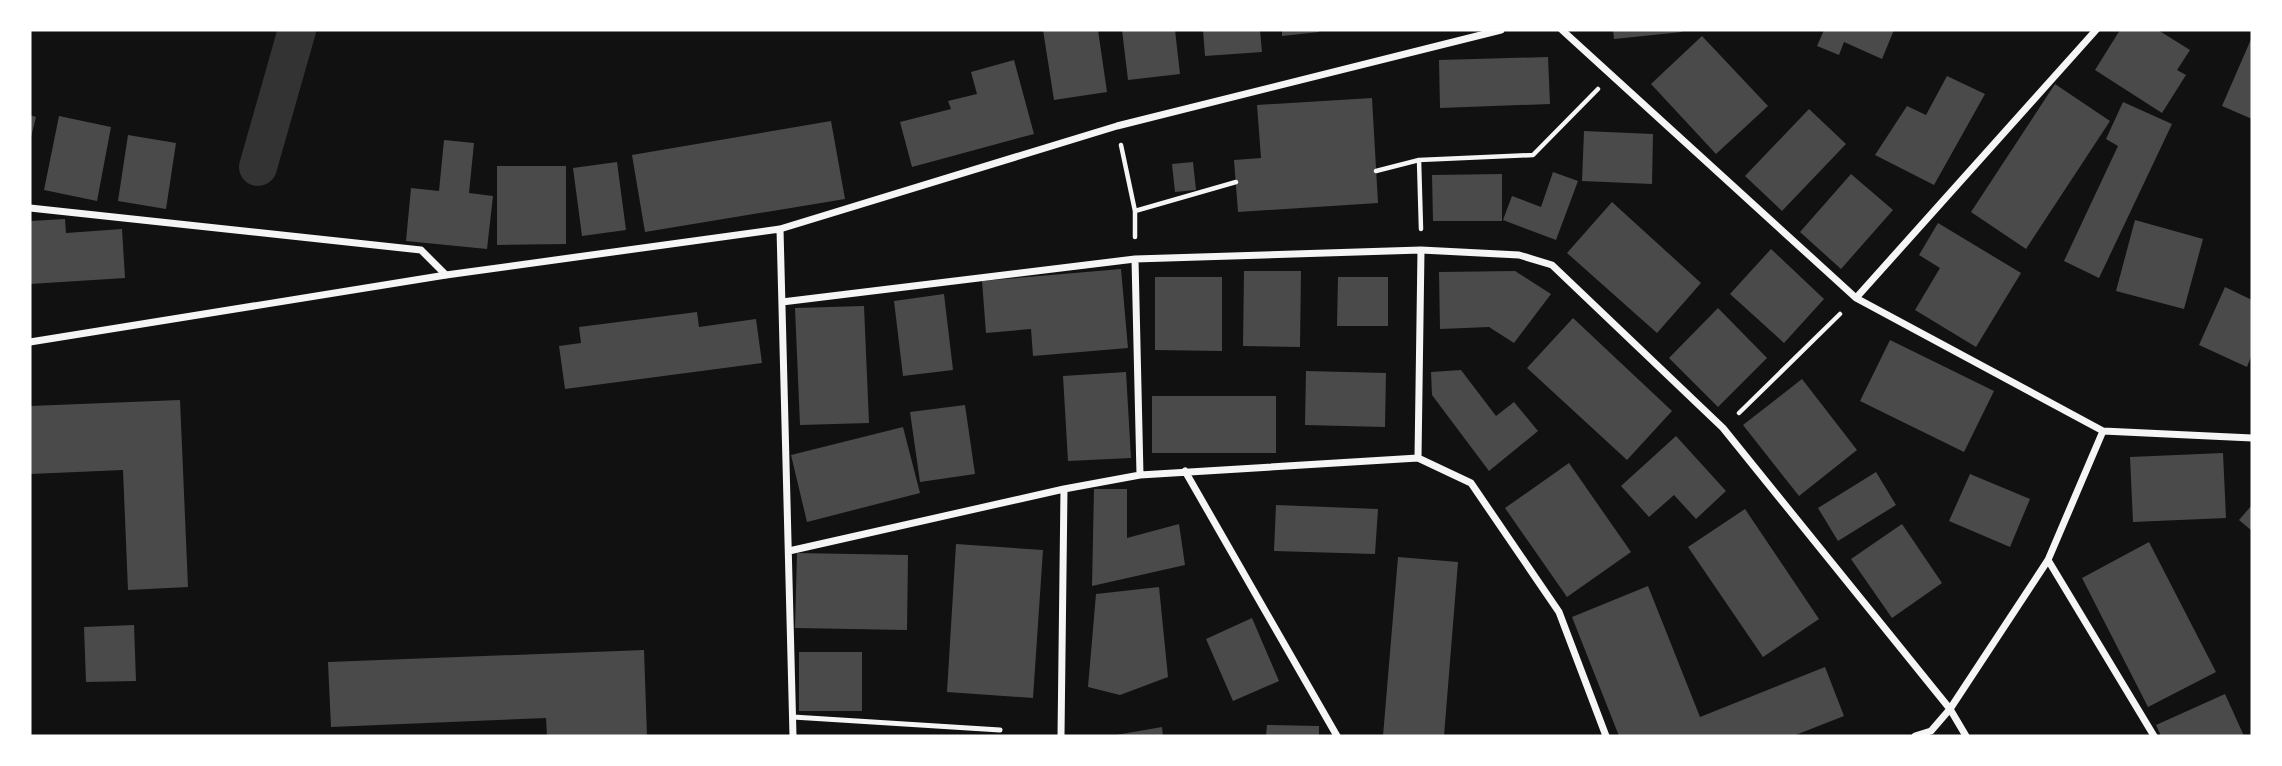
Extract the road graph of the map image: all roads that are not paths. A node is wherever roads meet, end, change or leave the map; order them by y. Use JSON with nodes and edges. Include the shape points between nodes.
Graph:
{"nodes":[{"id":1,"x":1501,"y":30,"type":"edge"},
{"id":2,"x":1562,"y":30,"type":"edge"},
{"id":3,"x":2096,"y":30,"type":"edge"},
{"id":4,"x":30,"y":208,"type":"edge"},
{"id":5,"x":780,"y":229,"type":"junction"},
{"id":6,"x":1421,"y":250,"type":"junction"},
{"id":7,"x":1135,"y":259,"type":"junction"},
{"id":8,"x":446,"y":275,"type":"junction"},
{"id":9,"x":1856,"y":298,"type":"junction"},
{"id":10,"x":782,"y":302,"type":"junction"},
{"id":11,"x":30,"y":342,"type":"edge"},
{"id":12,"x":2103,"y":431,"type":"junction"},
{"id":13,"x":2252,"y":438,"type":"edge"},
{"id":14,"x":1418,"y":458,"type":"junction"},
{"id":15,"x":1185,"y":471,"type":"junction"},
{"id":16,"x":1140,"y":475,"type":"junction"},
{"id":17,"x":1064,"y":489,"type":"junction"},
{"id":18,"x":789,"y":551,"type":"junction"},
{"id":19,"x":2048,"y":559,"type":"junction"},
{"id":20,"x":1950,"y":709,"type":"junction"},
{"id":21,"x":793,"y":717,"type":"junction"},
{"id":22,"x":999,"y":730,"type":"dead end"},
{"id":23,"x":793,"y":736,"type":"edge"},
{"id":24,"x":1060,"y":736,"type":"edge"},
{"id":25,"x":1336,"y":736,"type":"edge"},
{"id":26,"x":1606,"y":736,"type":"edge"},
{"id":27,"x":1915,"y":736,"type":"edge"},
{"id":28,"x":1966,"y":736,"type":"edge"},
{"id":29,"x":2154,"y":736,"type":"edge"}],
"edges":[{"from":1,"to":5,"type":"street","via":[[1118,126]]},
{"from":2,"to":9,"type":"street"},
{"from":3,"to":9,"type":"street"},
{"from":4,"to":8,"type":"street","via":[[421,250]]},
{"from":5,"to":8,"type":"street"},
{"from":5,"to":10,"type":"street"},
{"from":6,"to":7,"type":"street"},
{"from":6,"to":14,"type":"street"},
{"from":6,"to":20,"type":"street","via":[[1519,255],[1552,265],[1723,428]]},
{"from":7,"to":10,"type":"street"},
{"from":7,"to":16,"type":"street"},
{"from":8,"to":11,"type":"street"},
{"from":9,"to":12,"type":"street"},
{"from":10,"to":18,"type":"street"},
{"from":12,"to":13,"type":"street"},
{"from":12,"to":19,"type":"street"},
{"from":14,"to":15,"type":"street"},
{"from":14,"to":26,"type":"street","via":[[1471,483],[1559,611]]},
{"from":15,"to":16,"type":"street"},
{"from":15,"to":25,"type":"street"},
{"from":16,"to":17,"type":"street"},
{"from":17,"to":18,"type":"street"},
{"from":17,"to":24,"type":"street"},
{"from":18,"to":21,"type":"street"},
{"from":19,"to":20,"type":"street"},
{"from":19,"to":29,"type":"street"},
{"from":20,"to":27,"type":"street","via":[[1931,731]]},
{"from":20,"to":28,"type":"street"},
{"from":21,"to":22,"type":"lane"},
{"from":21,"to":23,"type":"street"}]}
